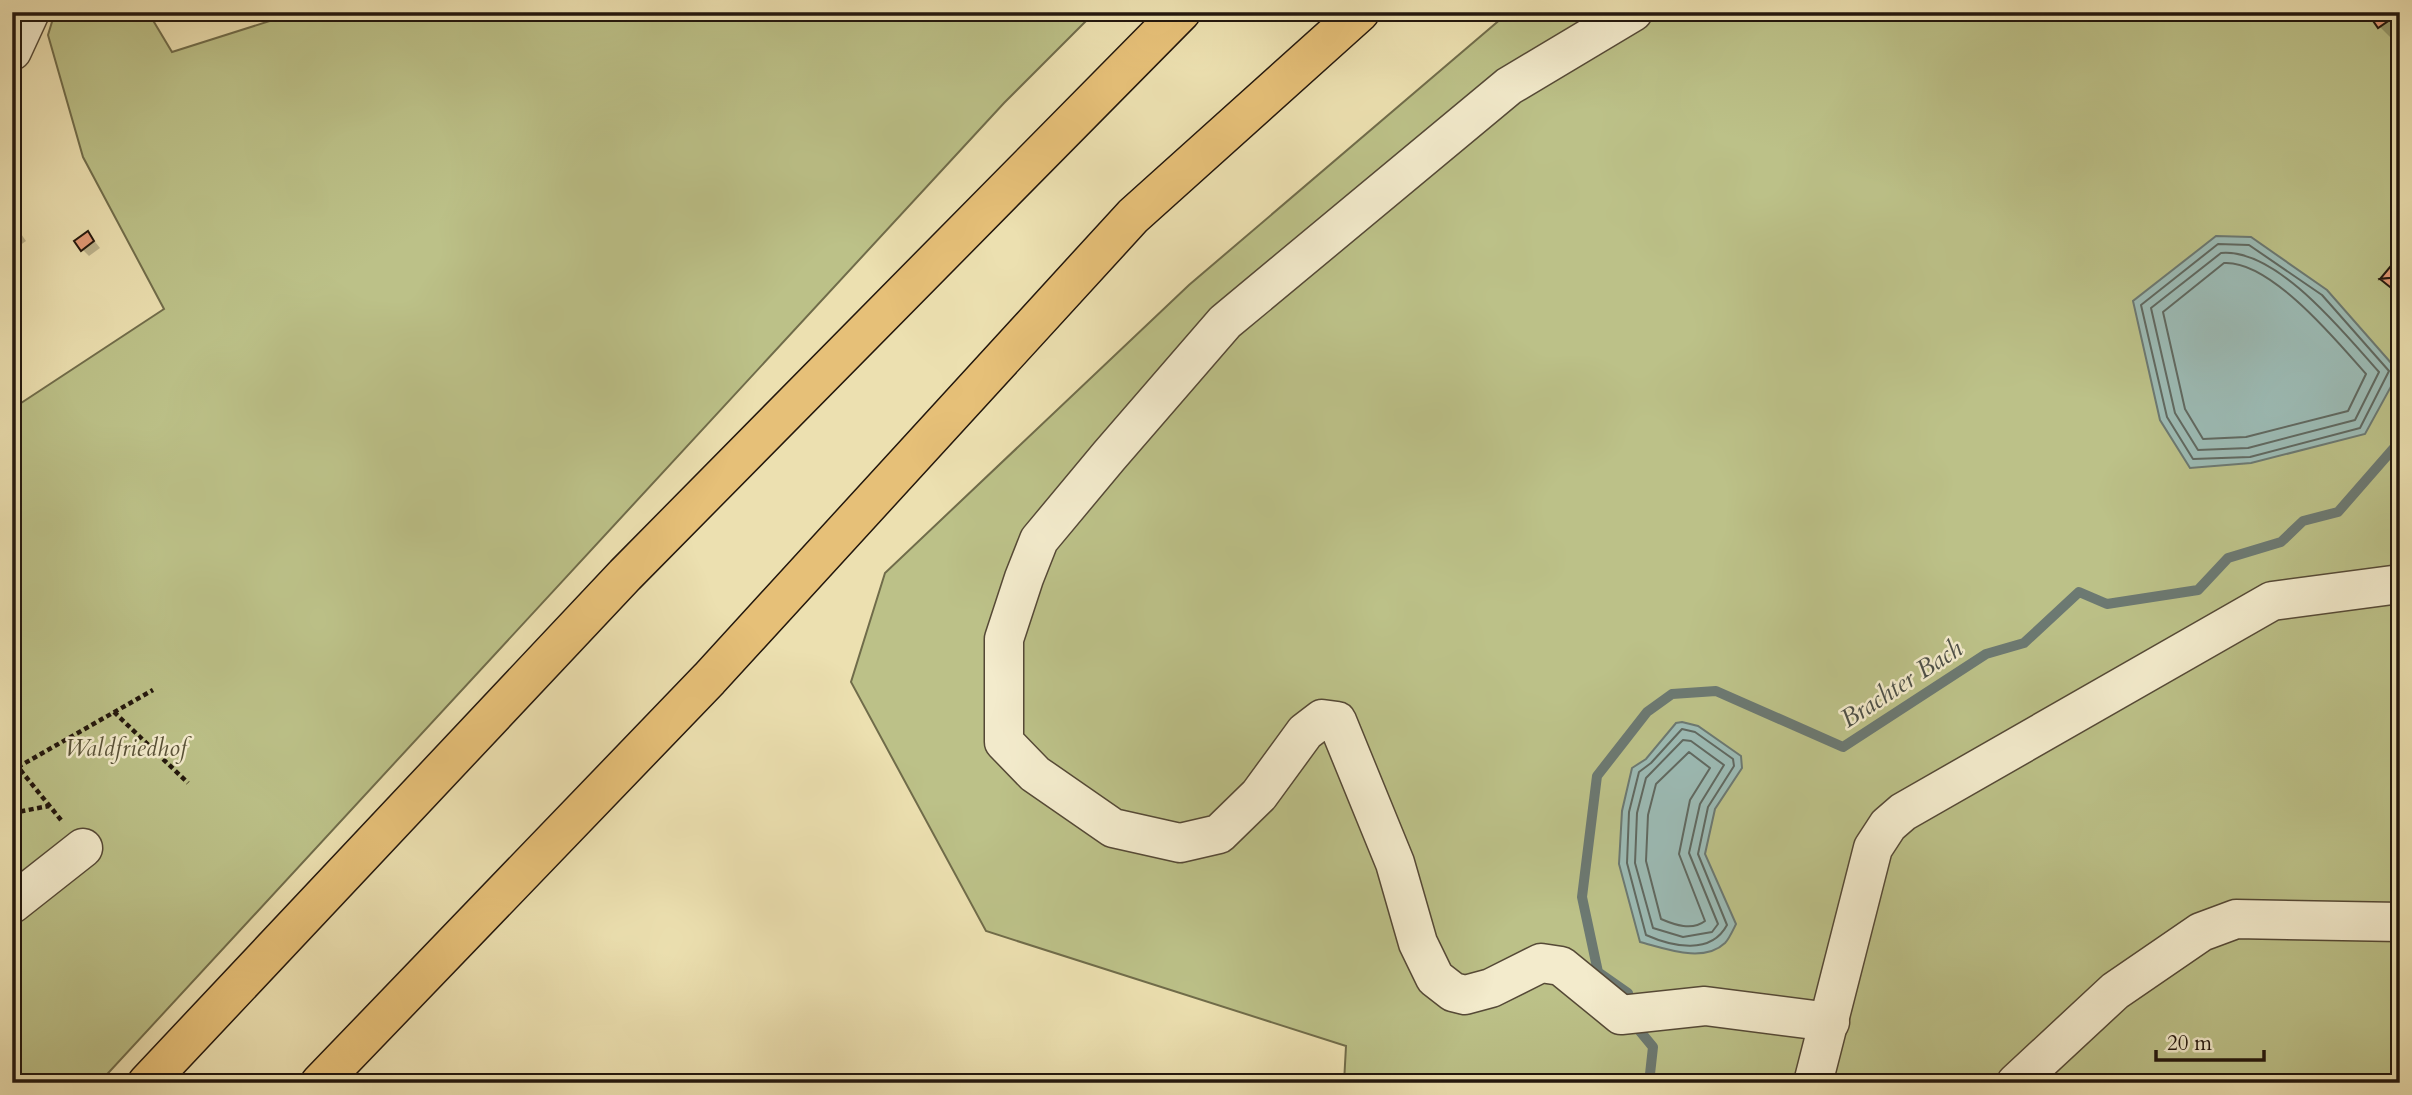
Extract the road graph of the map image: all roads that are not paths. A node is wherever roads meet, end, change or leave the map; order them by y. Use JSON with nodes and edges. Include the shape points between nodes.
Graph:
{"nodes":[{"id":1,"x":30,"y":12,"type":"edge"},
{"id":2,"x":1181,"y":12,"type":"edge"},
{"id":3,"x":1360,"y":12,"type":"edge"},
{"id":4,"x":1633,"y":12,"type":"edge"},
{"id":5,"x":12,"y":51,"type":"edge"},
{"id":6,"x":2400,"y":584,"type":"edge"},
{"id":7,"x":83,"y":848,"type":"dead end"},
{"id":8,"x":12,"y":904,"type":"edge"},
{"id":9,"x":2400,"y":922,"type":"edge"},
{"id":10,"x":1830,"y":1022,"type":"junction"},
{"id":11,"x":147,"y":1083,"type":"edge"},
{"id":12,"x":320,"y":1083,"type":"edge"},
{"id":13,"x":1813,"y":1083,"type":"edge"},
{"id":14,"x":2016,"y":1083,"type":"edge"}],
"edges":[{"from":1,"to":5,"type":"lane"},
{"from":2,"to":11,"type":"highway","via":[[634,565]]},
{"from":3,"to":12,"type":"highway","via":[[1133,216],[709,679]]},
{"from":4,"to":10,"type":"lane","via":[[1509,86],[1225,322],[1039,540],[1004,639],[1004,742],[1035,774],[1113,828],[1180,843],[1219,834],[1259,796],[1305,732],[1322,719],[1337,721],[1395,863],[1418,943],[1435,978],[1453,992],[1465,995],[1490,988],[1549,963],[1561,966],[1621,1015],[1705,1006]]},
{"from":6,"to":10,"type":"lane","via":[[2272,601],[1903,812],[1873,848]]},
{"from":7,"to":8,"type":"lane"},
{"from":9,"to":14,"type":"lane","via":[[2236,919],[2221,923],[2115,991]]},
{"from":10,"to":13,"type":"lane"}]}
